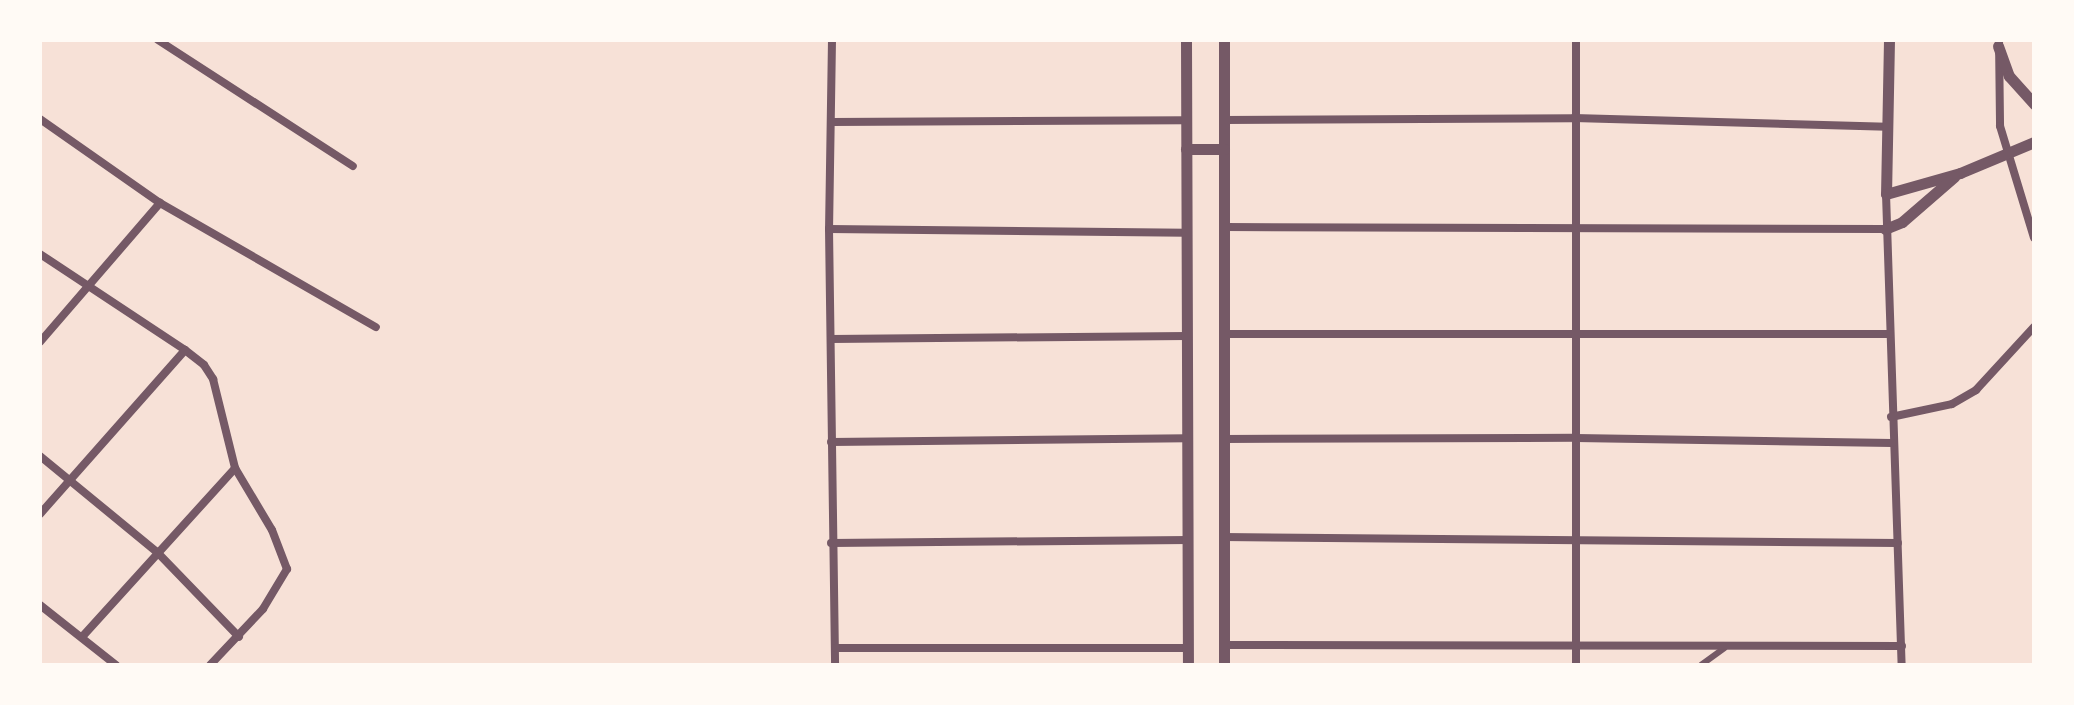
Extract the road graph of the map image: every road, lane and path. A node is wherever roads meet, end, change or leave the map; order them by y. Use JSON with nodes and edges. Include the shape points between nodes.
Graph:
{"nodes":[{"id":1,"x":158,"y":40,"type":"edge"},
{"id":2,"x":832,"y":40,"type":"edge"},
{"id":3,"x":1186,"y":40,"type":"edge"},
{"id":4,"x":1224,"y":40,"type":"edge"},
{"id":5,"x":1576,"y":40,"type":"edge"},
{"id":6,"x":1889,"y":40,"type":"edge"},
{"id":7,"x":1998,"y":43,"type":"edge"},
{"id":8,"x":2034,"y":104,"type":"edge"},
{"id":9,"x":1574,"y":118,"type":"junction"},
{"id":10,"x":40,"y":119,"type":"edge"},
{"id":11,"x":1186,"y":120,"type":"junction"},
{"id":12,"x":1224,"y":120,"type":"junction"},
{"id":13,"x":831,"y":122,"type":"junction"},
{"id":14,"x":1887,"y":127,"type":"junction"},
{"id":15,"x":2034,"y":142,"type":"edge"},
{"id":16,"x":1186,"y":149,"type":"junction"},
{"id":17,"x":1224,"y":149,"type":"junction"},
{"id":18,"x":2006,"y":153,"type":"junction"},
{"id":19,"x":353,"y":166,"type":"dead end"},
{"id":20,"x":1960,"y":173,"type":"junction"},
{"id":21,"x":1886,"y":194,"type":"junction"},
{"id":22,"x":160,"y":203,"type":"junction"},
{"id":23,"x":1575,"y":226,"type":"junction"},
{"id":24,"x":1225,"y":227,"type":"junction"},
{"id":25,"x":829,"y":229,"type":"junction"},
{"id":26,"x":1885,"y":229,"type":"junction"},
{"id":27,"x":1186,"y":233,"type":"junction"},
{"id":28,"x":2034,"y":238,"type":"edge"},
{"id":29,"x":40,"y":254,"type":"edge"},
{"id":30,"x":91,"y":287,"type":"junction"},
{"id":31,"x":376,"y":327,"type":"dead end"},
{"id":32,"x":2034,"y":327,"type":"edge"},
{"id":33,"x":1224,"y":334,"type":"junction"},
{"id":34,"x":1890,"y":334,"type":"junction"},
{"id":35,"x":1577,"y":335,"type":"junction"},
{"id":36,"x":1187,"y":336,"type":"junction"},
{"id":37,"x":831,"y":339,"type":"junction"},
{"id":38,"x":40,"y":342,"type":"edge"},
{"id":39,"x":185,"y":350,"type":"junction"},
{"id":40,"x":1891,"y":417,"type":"junction"},
{"id":41,"x":1187,"y":438,"type":"junction"},
{"id":42,"x":1576,"y":438,"type":"junction"},
{"id":43,"x":1224,"y":439,"type":"junction"},
{"id":44,"x":831,"y":442,"type":"junction"},
{"id":45,"x":1892,"y":443,"type":"junction"},
{"id":46,"x":40,"y":456,"type":"edge"},
{"id":47,"x":235,"y":468,"type":"junction"},
{"id":48,"x":71,"y":478,"type":"junction"},
{"id":49,"x":40,"y":514,"type":"edge"},
{"id":50,"x":1223,"y":537,"type":"junction"},
{"id":51,"x":1189,"y":540,"type":"junction"},
{"id":52,"x":1575,"y":542,"type":"junction"},
{"id":53,"x":831,"y":543,"type":"junction"},
{"id":54,"x":1898,"y":543,"type":"junction"},
{"id":55,"x":157,"y":552,"type":"junction"},
{"id":56,"x":40,"y":605,"type":"edge"},
{"id":57,"x":82,"y":637,"type":"junction"},
{"id":58,"x":239,"y":637,"type":"junction"},
{"id":59,"x":1224,"y":645,"type":"junction"},
{"id":60,"x":1902,"y":646,"type":"junction"},
{"id":61,"x":835,"y":648,"type":"junction"},
{"id":62,"x":1188,"y":648,"type":"junction"},
{"id":63,"x":1576,"y":648,"type":"junction"},
{"id":64,"x":1724,"y":648,"type":"junction"},
{"id":65,"x":116,"y":665,"type":"edge"},
{"id":66,"x":210,"y":665,"type":"edge"},
{"id":67,"x":835,"y":665,"type":"edge"},
{"id":68,"x":1188,"y":665,"type":"edge"},
{"id":69,"x":1224,"y":665,"type":"edge"},
{"id":70,"x":1576,"y":665,"type":"edge"},
{"id":71,"x":1701,"y":665,"type":"edge"},
{"id":72,"x":1902,"y":665,"type":"edge"}],
"edges":[{"from":1,"to":19,"type":"street"},
{"from":2,"to":13,"type":"street"},
{"from":3,"to":11,"type":"street"},
{"from":4,"to":12,"type":"street"},
{"from":5,"to":9,"type":"street"},
{"from":6,"to":14,"type":"street"},
{"from":7,"to":8,"type":"street","via":[[2009,76]]},
{"from":7,"to":18,"type":"street","via":[[1997,97]]},
{"from":9,"to":12,"type":"street"},
{"from":9,"to":14,"type":"street"},
{"from":9,"to":23,"type":"street"},
{"from":10,"to":22,"type":"street"},
{"from":11,"to":13,"type":"street"},
{"from":11,"to":16,"type":"street"},
{"from":12,"to":17,"type":"street"},
{"from":13,"to":25,"type":"street"},
{"from":14,"to":21,"type":"street"},
{"from":15,"to":18,"type":"street"},
{"from":16,"to":17,"type":"street"},
{"from":16,"to":27,"type":"street"},
{"from":17,"to":24,"type":"street"},
{"from":18,"to":20,"type":"street"},
{"from":18,"to":28,"type":"street"},
{"from":20,"to":21,"type":"street"},
{"from":20,"to":26,"type":"street","via":[[1902,222]]},
{"from":21,"to":26,"type":"street"},
{"from":22,"to":30,"type":"street"},
{"from":22,"to":31,"type":"street"},
{"from":23,"to":24,"type":"street"},
{"from":23,"to":26,"type":"street"},
{"from":23,"to":35,"type":"street"},
{"from":24,"to":33,"type":"street"},
{"from":25,"to":27,"type":"street"},
{"from":25,"to":37,"type":"street"},
{"from":26,"to":34,"type":"street"},
{"from":27,"to":36,"type":"street"},
{"from":29,"to":30,"type":"street"},
{"from":30,"to":38,"type":"street"},
{"from":30,"to":39,"type":"street"},
{"from":32,"to":40,"type":"street","via":[[1976,390],[1952,404]]},
{"from":33,"to":35,"type":"street"},
{"from":33,"to":43,"type":"street"},
{"from":34,"to":35,"type":"street"},
{"from":34,"to":40,"type":"street"},
{"from":35,"to":42,"type":"street"},
{"from":36,"to":37,"type":"street"},
{"from":36,"to":41,"type":"street"},
{"from":37,"to":44,"type":"street"},
{"from":39,"to":47,"type":"street","via":[[213,379]]},
{"from":39,"to":48,"type":"street"},
{"from":40,"to":45,"type":"street"},
{"from":41,"to":44,"type":"street"},
{"from":41,"to":51,"type":"street"},
{"from":42,"to":43,"type":"street"},
{"from":42,"to":45,"type":"street"},
{"from":42,"to":52,"type":"street"},
{"from":43,"to":50,"type":"street"},
{"from":44,"to":53,"type":"street"},
{"from":45,"to":54,"type":"street"},
{"from":46,"to":48,"type":"street"},
{"from":47,"to":55,"type":"street"},
{"from":47,"to":58,"type":"street","via":[[272,530],[287,569]]},
{"from":48,"to":49,"type":"street"},
{"from":48,"to":55,"type":"street"},
{"from":50,"to":52,"type":"street"},
{"from":50,"to":59,"type":"street"},
{"from":51,"to":53,"type":"street"},
{"from":51,"to":62,"type":"street"},
{"from":52,"to":54,"type":"street"},
{"from":52,"to":63,"type":"street"},
{"from":53,"to":61,"type":"street"},
{"from":54,"to":60,"type":"street"},
{"from":55,"to":57,"type":"street"},
{"from":55,"to":58,"type":"street"},
{"from":56,"to":57,"type":"street"},
{"from":57,"to":65,"type":"street"},
{"from":58,"to":66,"type":"street"},
{"from":59,"to":63,"type":"street"},
{"from":59,"to":69,"type":"street"},
{"from":60,"to":64,"type":"street"},
{"from":60,"to":72,"type":"street"},
{"from":61,"to":62,"type":"street"},
{"from":61,"to":67,"type":"street"},
{"from":62,"to":68,"type":"street"},
{"from":63,"to":64,"type":"street"},
{"from":63,"to":70,"type":"street"},
{"from":64,"to":71,"type":"street"}]}
